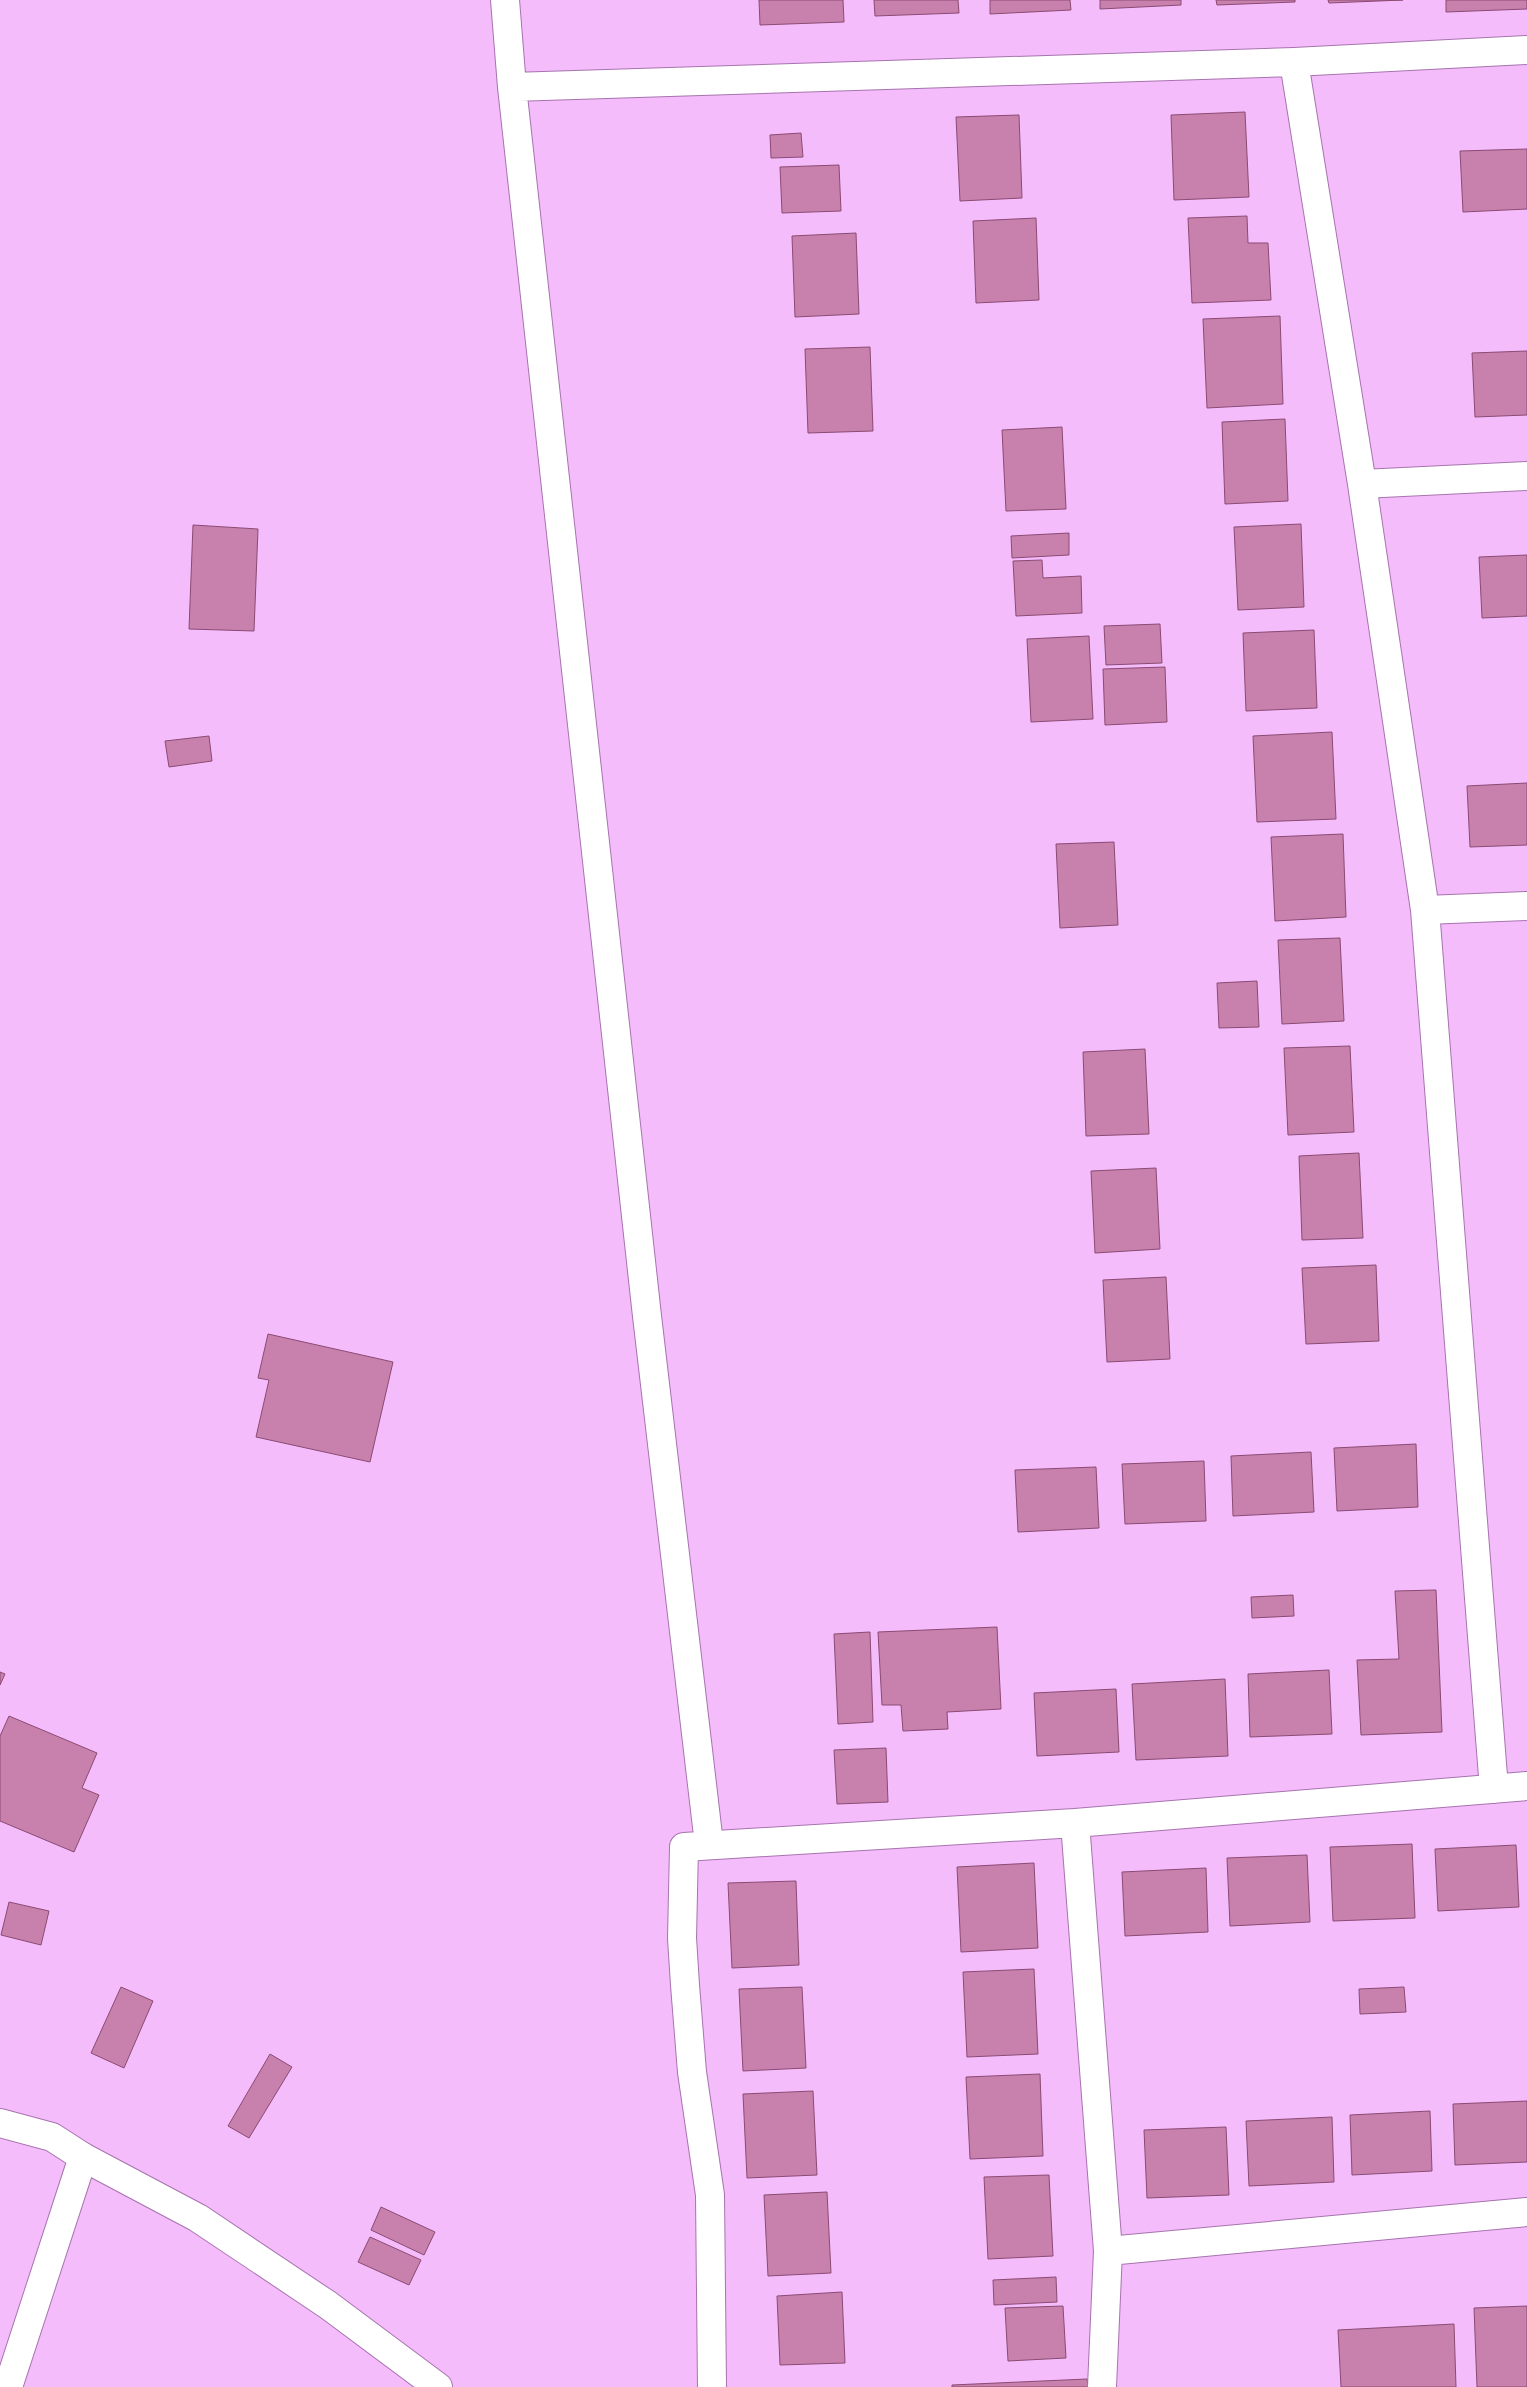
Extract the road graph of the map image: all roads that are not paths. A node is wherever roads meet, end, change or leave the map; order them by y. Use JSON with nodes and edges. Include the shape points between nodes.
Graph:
{"nodes":[{"id":1,"x":505,"y":0,"type":"edge"},
{"id":2,"x":1527,"y":50,"type":"edge"},
{"id":3,"x":1294,"y":62,"type":"junction"},
{"id":4,"x":512,"y":87,"type":"junction"},
{"id":5,"x":1527,"y":476,"type":"edge"},
{"id":6,"x":1362,"y":484,"type":"junction"},
{"id":7,"x":1527,"y":906,"type":"edge"},
{"id":8,"x":1425,"y":910,"type":"junction"},
{"id":9,"x":1527,"y":1786,"type":"edge"},
{"id":10,"x":1494,"y":1789,"type":"junction"},
{"id":11,"x":1075,"y":1823,"type":"junction"},
{"id":12,"x":709,"y":1844,"type":"junction"},
{"id":13,"x":0,"y":2123,"type":"edge"},
{"id":14,"x":83,"y":2157,"type":"junction"},
{"id":15,"x":1527,"y":2212,"type":"edge"},
{"id":16,"x":1108,"y":2251,"type":"junction"},
{"id":17,"x":8,"y":2387,"type":"edge"},
{"id":18,"x":438,"y":2387,"type":"edge"},
{"id":19,"x":712,"y":2387,"type":"edge"},
{"id":20,"x":1102,"y":2387,"type":"edge"}],
"edges":[{"from":1,"to":4,"type":"street"},
{"from":2,"to":3,"type":"street"},
{"from":3,"to":4,"type":"street"},
{"from":3,"to":6,"type":"street"},
{"from":4,"to":12,"type":"street","via":[[647,1316]]},
{"from":5,"to":6,"type":"street"},
{"from":6,"to":8,"type":"street"},
{"from":7,"to":8,"type":"street"},
{"from":8,"to":10,"type":"street"},
{"from":9,"to":10,"type":"street"},
{"from":10,"to":11,"type":"street"},
{"from":11,"to":12,"type":"street"},
{"from":11,"to":16,"type":"street"},
{"from":12,"to":19,"type":"street","via":[[684,1847],[682,1938],[692,2072],[710,2195]]},
{"from":13,"to":14,"type":"street","via":[[52,2137]]},
{"from":14,"to":17,"type":"street"},
{"from":14,"to":18,"type":"street","via":[[198,2218],[328,2305]]},
{"from":15,"to":16,"type":"street"},
{"from":16,"to":20,"type":"street"}]}
